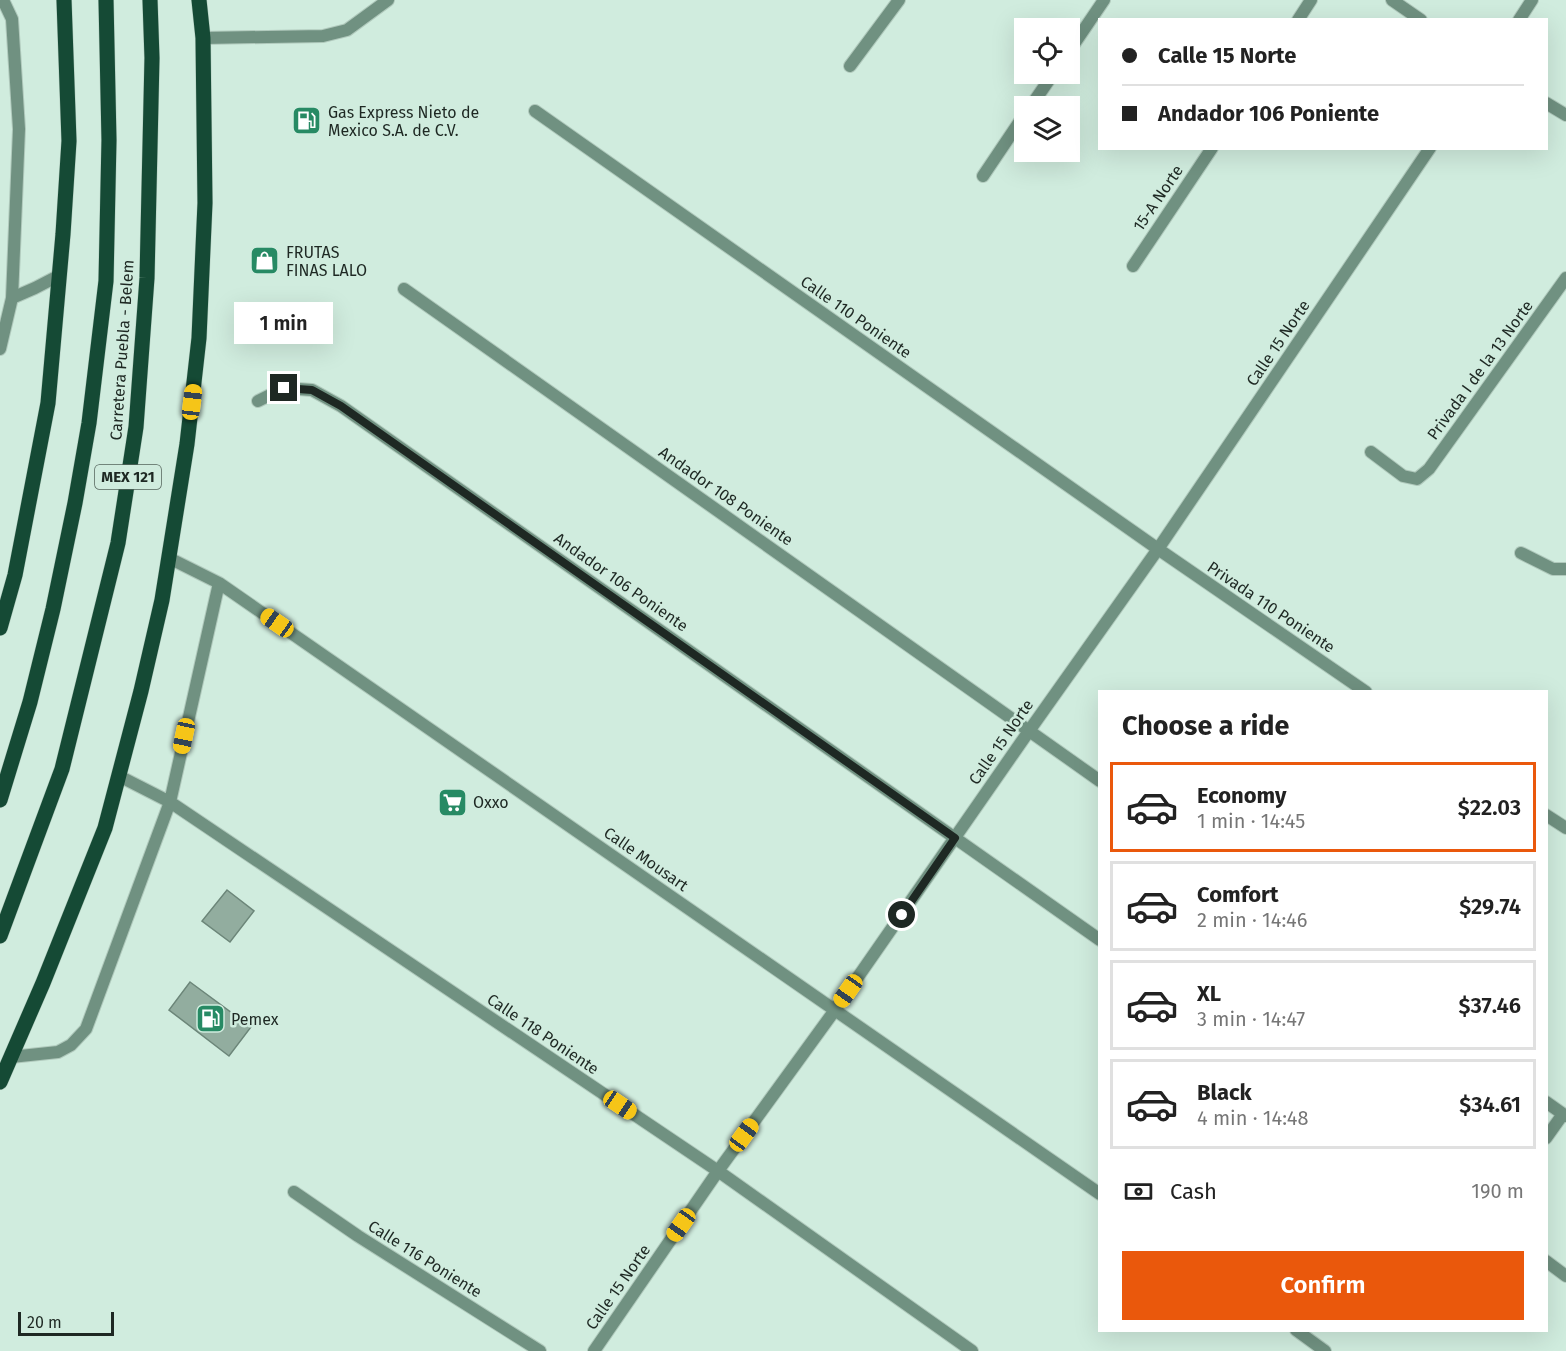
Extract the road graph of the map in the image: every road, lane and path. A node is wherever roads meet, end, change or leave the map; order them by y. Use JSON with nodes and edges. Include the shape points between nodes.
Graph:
{"nodes":[{"id":1,"x":3,"y":0,"type":"edge"},
{"id":2,"x":106,"y":0,"type":"edge"},
{"id":3,"x":150,"y":0,"type":"edge"},
{"id":4,"x":199,"y":0,"type":"edge"},
{"id":5,"x":388,"y":0,"type":"edge"},
{"id":6,"x":898,"y":0,"type":"edge"},
{"id":7,"x":1104,"y":0,"type":"edge"},
{"id":8,"x":1311,"y":0,"type":"edge"},
{"id":9,"x":1392,"y":0,"type":"edge"},
{"id":10,"x":1532,"y":0,"type":"edge"},
{"id":11,"x":63,"y":3,"type":"edge"},
{"id":12,"x":1299,"y":18,"type":"edge"},
{"id":13,"x":1418,"y":18,"type":"edge"},
{"id":14,"x":1520,"y":18,"type":"edge"},
{"id":15,"x":1080,"y":35,"type":"edge"},
{"id":16,"x":203,"y":38,"type":"junction"},
{"id":17,"x":850,"y":66,"type":"dead end"},
{"id":18,"x":1548,"y":104,"type":"edge"},
{"id":19,"x":535,"y":111,"type":"dead end"},
{"id":20,"x":1566,"y":115,"type":"edge"},
{"id":21,"x":1014,"y":131,"type":"edge"},
{"id":22,"x":1211,"y":150,"type":"edge"},
{"id":23,"x":1429,"y":150,"type":"edge"},
{"id":24,"x":983,"y":176,"type":"dead end"},
{"id":25,"x":1132,"y":266,"type":"dead end"},
{"id":26,"x":60,"y":275,"type":"junction"},
{"id":27,"x":1566,"y":278,"type":"edge"},
{"id":28,"x":404,"y":289,"type":"dead end"},
{"id":29,"x":12,"y":298,"type":"junction"},
{"id":30,"x":0,"y":349,"type":"edge"},
{"id":31,"x":258,"y":401,"type":"dead end"},
{"id":32,"x":1371,"y":452,"type":"dead end"},
{"id":33,"x":1158,"y":549,"type":"junction"},
{"id":34,"x":1521,"y":553,"type":"dead end"},
{"id":35,"x":169,"y":558,"type":"junction"},
{"id":36,"x":1566,"y":569,"type":"edge"},
{"id":37,"x":219,"y":583,"type":"junction"},
{"id":38,"x":0,"y":628,"type":"edge"},
{"id":39,"x":1363,"y":690,"type":"edge"},
{"id":40,"x":1029,"y":730,"type":"junction"},
{"id":41,"x":119,"y":776,"type":"junction"},
{"id":42,"x":1098,"y":780,"type":"edge"},
{"id":43,"x":0,"y":800,"type":"edge"},
{"id":44,"x":170,"y":802,"type":"junction"},
{"id":45,"x":1548,"y":816,"type":"edge"},
{"id":46,"x":1566,"y":828,"type":"edge"},
{"id":47,"x":955,"y":838,"type":"junction"},
{"id":48,"x":0,"y":936,"type":"edge"},
{"id":49,"x":1098,"y":939,"type":"edge"},
{"id":50,"x":835,"y":1010,"type":"junction"},
{"id":51,"x":11,"y":1057,"type":"junction"},
{"id":52,"x":0,"y":1082,"type":"edge"},
{"id":53,"x":1548,"y":1103,"type":"edge"},
{"id":54,"x":1564,"y":1115,"type":"edge"},
{"id":55,"x":1548,"y":1135,"type":"edge"},
{"id":56,"x":718,"y":1171,"type":"junction"},
{"id":57,"x":294,"y":1191,"type":"dead end"},
{"id":58,"x":1098,"y":1193,"type":"edge"},
{"id":59,"x":1548,"y":1262,"type":"edge"},
{"id":60,"x":1566,"y":1276,"type":"edge"},
{"id":61,"x":1299,"y":1332,"type":"edge"},
{"id":62,"x":540,"y":1351,"type":"edge"},
{"id":63,"x":594,"y":1351,"type":"edge"},
{"id":64,"x":972,"y":1351,"type":"edge"},
{"id":65,"x":1325,"y":1351,"type":"edge"}],
"edges":[{"from":1,"to":29,"type":"street","via":[[12,19],[19,129]]},
{"from":2,"to":43,"type":"main road","name":"Carretera Puebla - Belem","number":"MEX 121","via":[[106,281],[89,423],[53,609]]},
{"from":3,"to":48,"type":"main road","name":"Carretera Puebla - Belem","number":"MEX 121","via":[[147,278],[136,428],[118,543],[62,769]]},
{"from":4,"to":16,"type":"main road"},
{"from":5,"to":16,"type":"street","via":[[347,30],[323,36]]},
{"from":6,"to":17,"type":"street"},
{"from":7,"to":15,"type":"street"},
{"from":8,"to":12,"type":"street"},
{"from":9,"to":13,"type":"street"},
{"from":10,"to":14,"type":"street"},
{"from":11,"to":26,"type":"main road","via":[[69,141]]},
{"from":16,"to":35,"type":"main road","via":[[206,203],[199,338]]},
{"from":18,"to":20,"type":"street"},
{"from":19,"to":33,"type":"street","name":"Calle 110 Poniente"},
{"from":21,"to":24,"type":"street"},
{"from":22,"to":25,"type":"street","name":"15-A Norte"},
{"from":23,"to":33,"type":"street","name":"Calle 15 Norte"},
{"from":26,"to":29,"type":"street"},
{"from":26,"to":38,"type":"main road","via":[[48,403],[15,575]]},
{"from":27,"to":32,"type":"street","name":"Privada I de la 13 Norte","via":[[1429,469],[1417,479],[1403,476]]},
{"from":28,"to":40,"type":"street","name":"Andador 108 Poniente"},
{"from":29,"to":30,"type":"street"},
{"from":31,"to":47,"type":"street","name":"Andador 106 Poniente","via":[[284,388],[312,390],[341,406]]},
{"from":33,"to":39,"type":"street","name":"Privada 110 Poniente"},
{"from":33,"to":40,"type":"street","name":"Calle 15 Norte"},
{"from":34,"to":36,"type":"street","via":[[1553,569]]},
{"from":35,"to":37,"type":"street","name":"Calle Mousart"},
{"from":35,"to":41,"type":"main road"},
{"from":37,"to":44,"type":"street"},
{"from":37,"to":50,"type":"street","name":"Calle Mousart"},
{"from":40,"to":42,"type":"street","name":"Andador 108 Poniente"},
{"from":40,"to":47,"type":"street","name":"Calle 15 Norte"},
{"from":41,"to":44,"type":"street","name":"Calle 118 Poniente"},
{"from":41,"to":51,"type":"main road","via":[[105,828]]},
{"from":44,"to":51,"type":"street","via":[[86,1029],[58,1052]]},
{"from":44,"to":56,"type":"street","name":"Calle 118 Poniente"},
{"from":45,"to":46,"type":"street"},
{"from":47,"to":49,"type":"street","name":"Andador 106 Poniente"},
{"from":47,"to":50,"type":"street","name":"Calle 15 Norte"},
{"from":50,"to":56,"type":"street","name":"Calle 15 Norte"},
{"from":50,"to":58,"type":"street","name":"Calle Mousart"},
{"from":51,"to":52,"type":"main road"},
{"from":53,"to":54,"type":"street"},
{"from":54,"to":55,"type":"street"},
{"from":56,"to":63,"type":"street","name":"Calle 15 Norte"},
{"from":56,"to":64,"type":"street","name":"Calle 118 Poniente"},
{"from":57,"to":62,"type":"street","name":"Calle 116 Poniente"},
{"from":59,"to":60,"type":"street"},
{"from":61,"to":65,"type":"street"}]}
